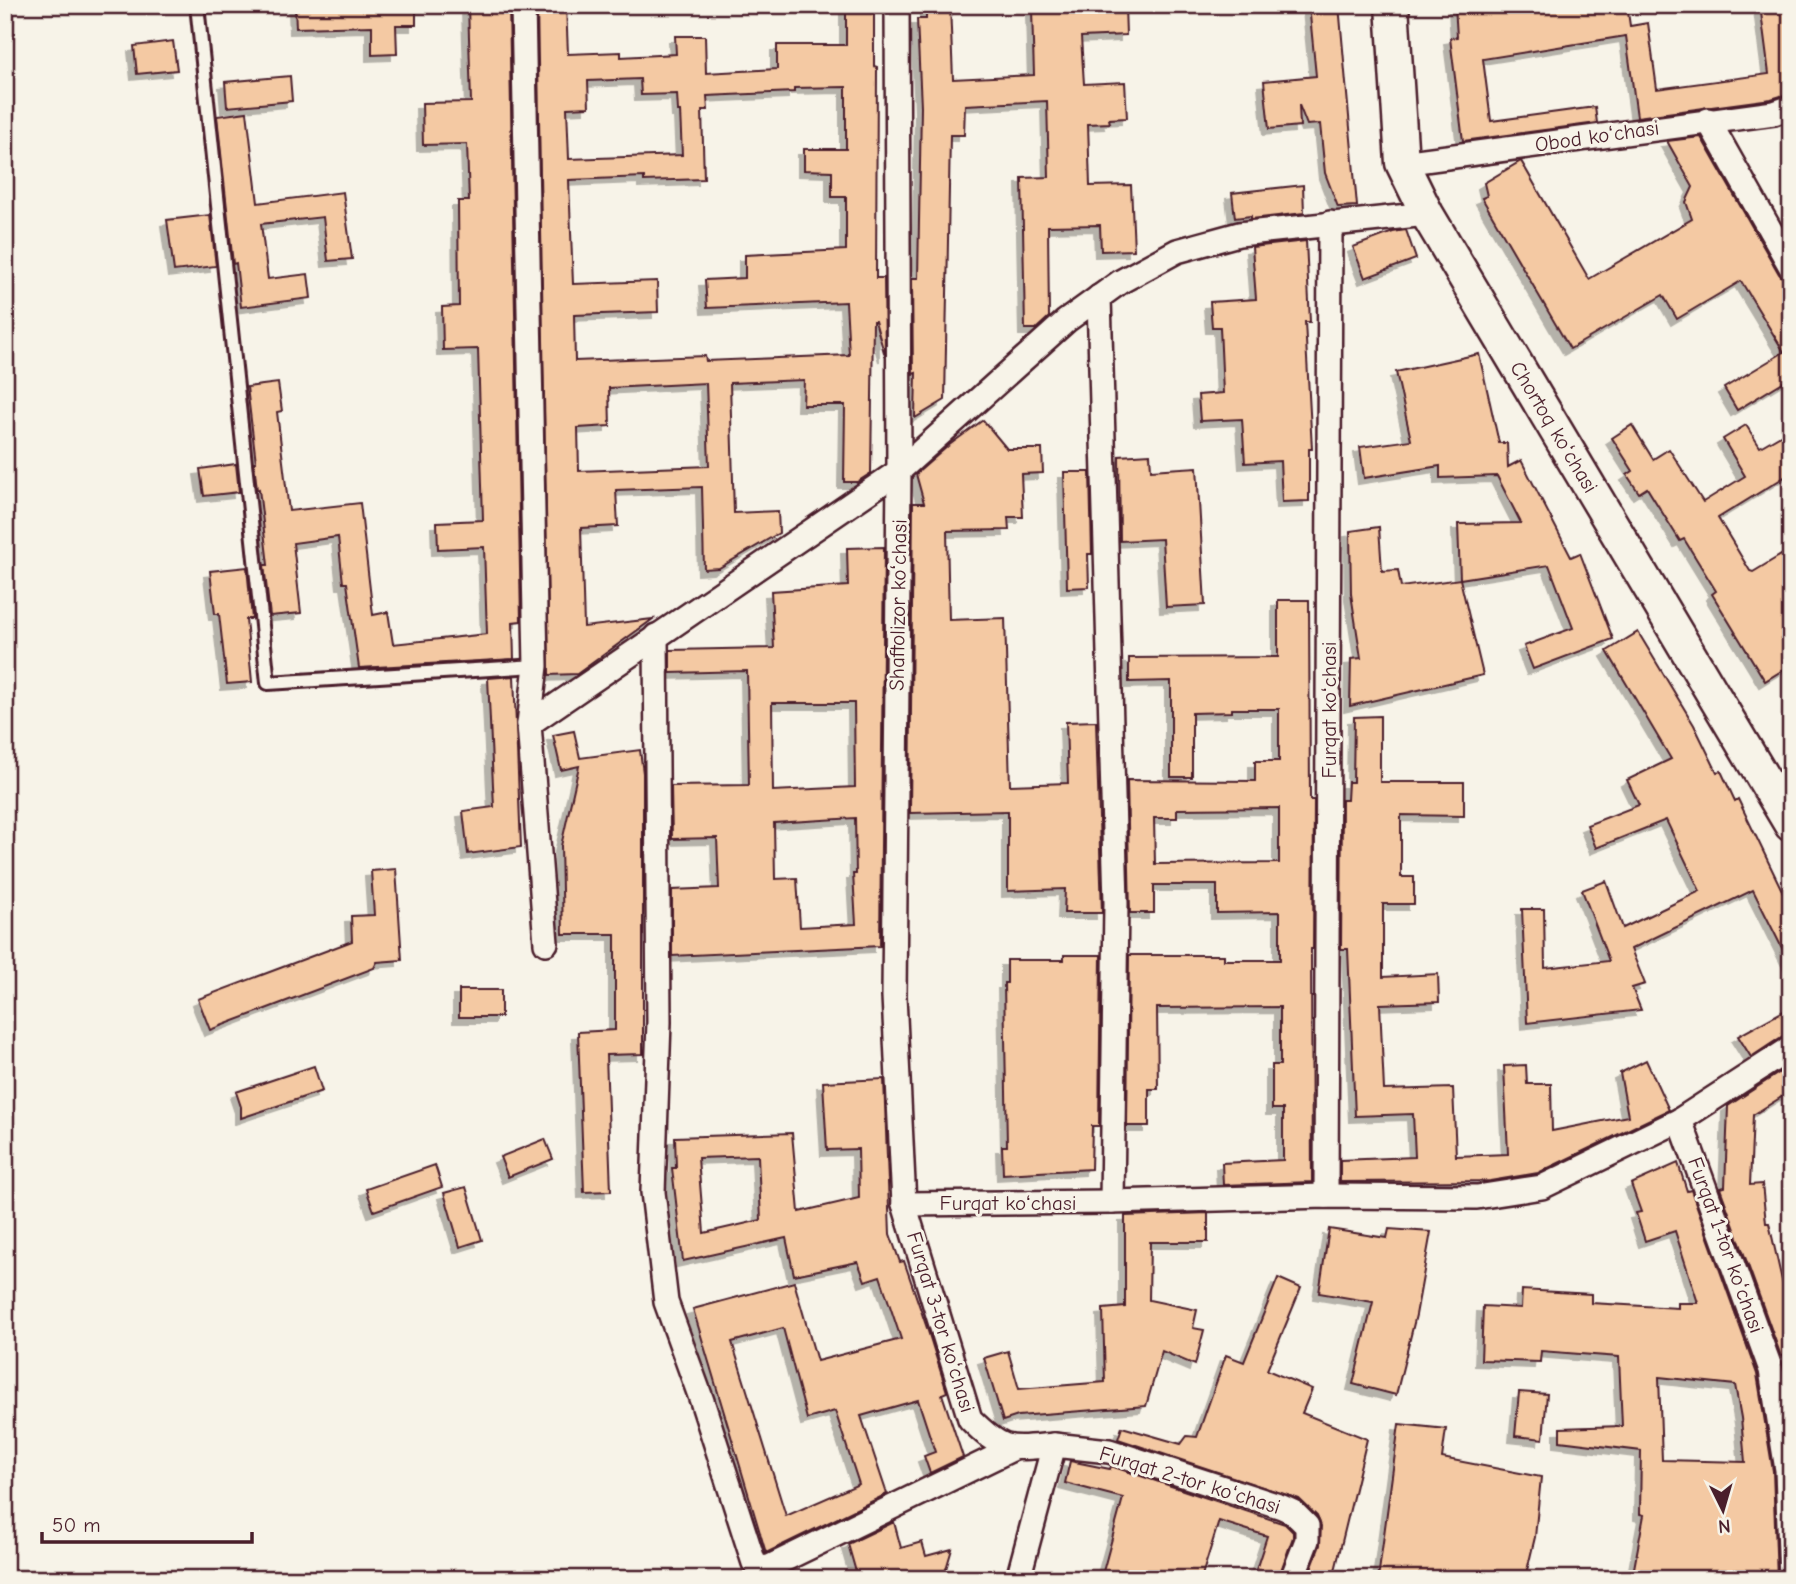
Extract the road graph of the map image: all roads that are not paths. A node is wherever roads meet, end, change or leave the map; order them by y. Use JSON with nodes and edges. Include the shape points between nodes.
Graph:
{"nodes":[{"id":1,"x":197,"y":5,"type":"edge"},
{"id":2,"x":523,"y":5,"type":"edge"},
{"id":3,"x":897,"y":5,"type":"edge"},
{"id":4,"x":1392,"y":5,"type":"edge"},
{"id":5,"x":1791,"y":107,"type":"edge"},
{"id":6,"x":1708,"y":120,"type":"junction"},
{"id":7,"x":1402,"y":163,"type":"junction"},
{"id":8,"x":1427,"y":215,"type":"junction"},
{"id":9,"x":1330,"y":223,"type":"junction"},
{"id":10,"x":1791,"y":267,"type":"edge"},
{"id":11,"x":1099,"y":297,"type":"junction"},
{"id":12,"x":899,"y":471,"type":"junction"},
{"id":13,"x":656,"y":636,"type":"junction"},
{"id":14,"x":536,"y":666,"type":"junction"},
{"id":15,"x":529,"y":724,"type":"junction"},
{"id":16,"x":1791,"y":825,"type":"edge"},
{"id":17,"x":546,"y":943,"type":"dead end"},
{"id":18,"x":1791,"y":1048,"type":"edge"},
{"id":19,"x":1680,"y":1120,"type":"junction"},
{"id":20,"x":1326,"y":1196,"type":"junction"},
{"id":21,"x":1112,"y":1202,"type":"junction"},
{"id":22,"x":904,"y":1203,"type":"junction"},
{"id":23,"x":1054,"y":1445,"type":"junction"},
{"id":24,"x":1014,"y":1448,"type":"junction"},
{"id":25,"x":1018,"y":1579,"type":"edge"},
{"id":26,"x":1292,"y":1579,"type":"edge"},
{"id":27,"x":1791,"y":1579,"type":"edge"}],
"edges":[{"from":1,"to":14,"type":"lane","via":[[268,683]]},
{"from":2,"to":14,"type":"street"},
{"from":3,"to":12,"type":"street","name":"Shaftolizor koʻchasi"},
{"from":4,"to":7,"type":"main road","name":"Chortoq koʻchasi"},
{"from":5,"to":6,"type":"street","name":"Obod koʻchasi"},
{"from":6,"to":7,"type":"street","name":"Obod koʻchasi"},
{"from":6,"to":10,"type":"street"},
{"from":7,"to":8,"type":"main road","name":"Chortoq koʻchasi"},
{"from":8,"to":9,"type":"street"},
{"from":8,"to":16,"type":"main road","name":"Chortoq koʻchasi"},
{"from":9,"to":11,"type":"street","via":[[1239,234],[1177,251]]},
{"from":9,"to":20,"type":"street","name":"Furqat koʻchasi"},
{"from":11,"to":12,"type":"street","via":[[1066,321]]},
{"from":11,"to":21,"type":"street","via":[[1116,903]]},
{"from":12,"to":13,"type":"street"},
{"from":12,"to":22,"type":"street","name":"Shaftolizor koʻchasi","via":[[894,996]]},
{"from":13,"to":15,"type":"street"},
{"from":13,"to":24,"type":"street","via":[[659,1022],[653,1192],[666,1302],[754,1563],[769,1567]]},
{"from":14,"to":15,"type":"street"},
{"from":15,"to":17,"type":"street"},
{"from":18,"to":19,"type":"street","name":"Furqat koʻchasi"},
{"from":19,"to":20,"type":"street","name":"Furqat koʻchasi","via":[[1542,1187],[1477,1197]]},
{"from":19,"to":27,"type":"street","name":"Furqat 1-tor koʻchasi","via":[[1771,1370],[1787,1470]]},
{"from":20,"to":21,"type":"street","name":"Furqat koʻchasi"},
{"from":21,"to":22,"type":"street","name":"Furqat koʻchasi"},
{"from":22,"to":24,"type":"street","name":"Furqat 3-tor koʻchasi","via":[[970,1419],[992,1441]]},
{"from":23,"to":24,"type":"street"},
{"from":23,"to":25,"type":"street"},
{"from":23,"to":26,"type":"street","name":"Furqat 2-tor koʻchasi","via":[[1109,1451],[1293,1512],[1307,1527],[1307,1539]]}]}
